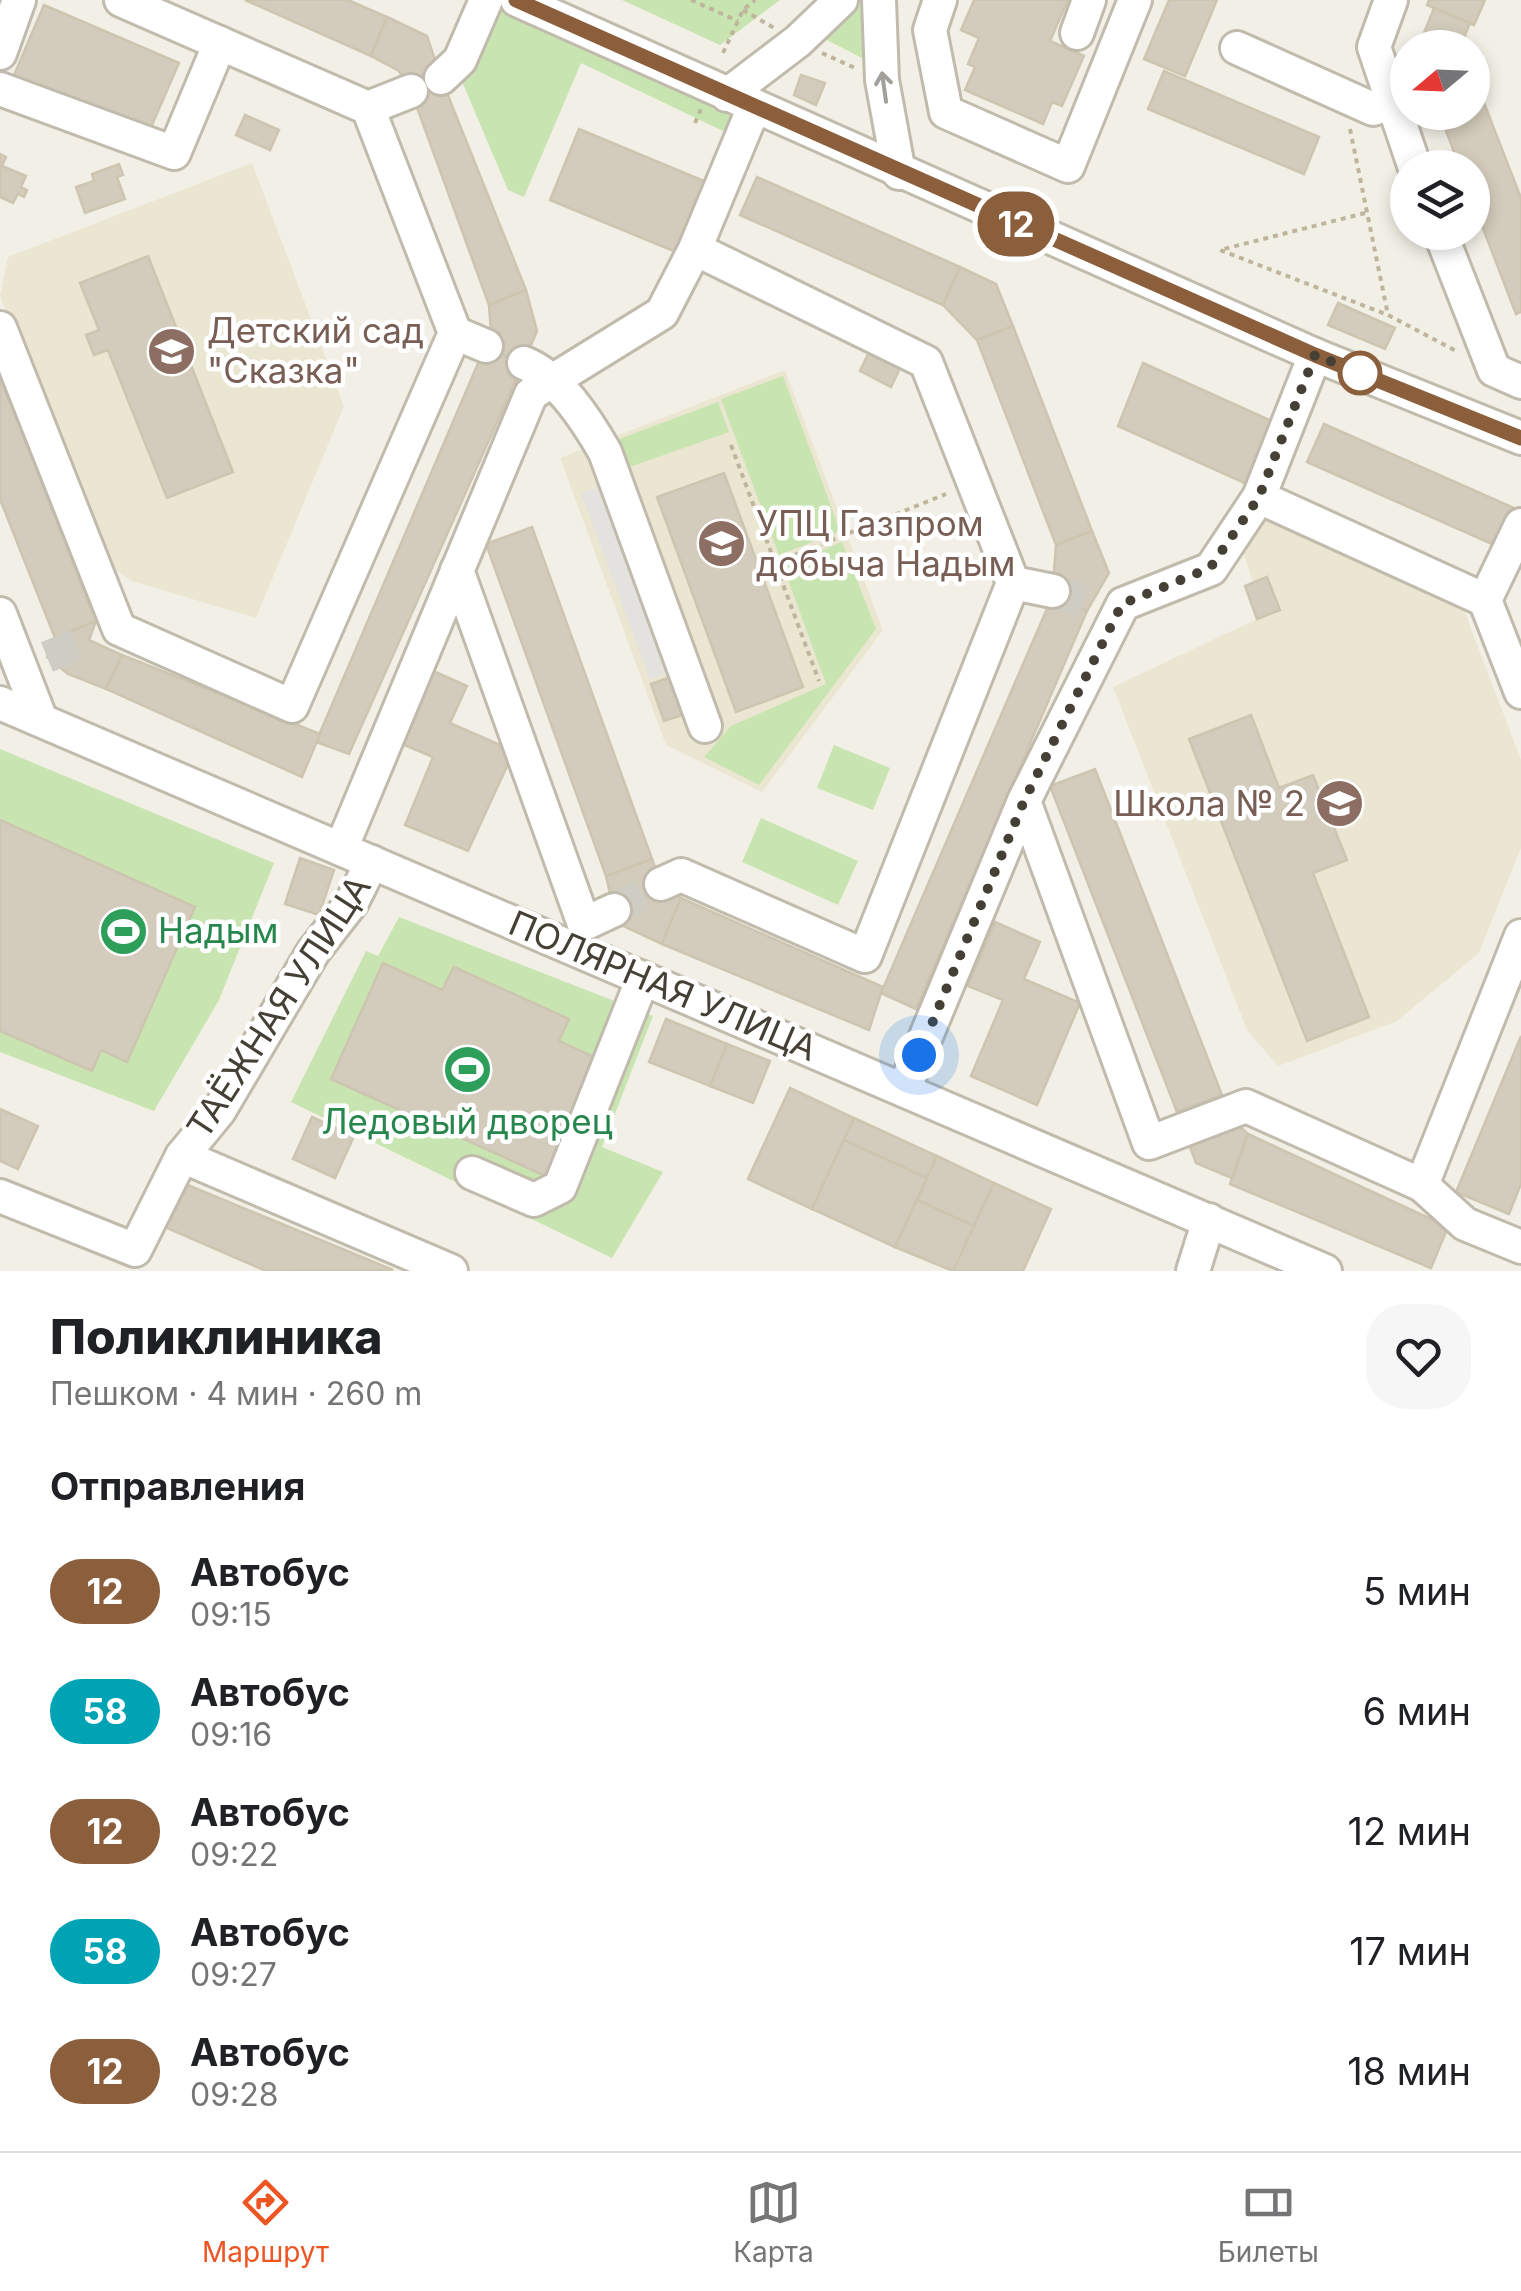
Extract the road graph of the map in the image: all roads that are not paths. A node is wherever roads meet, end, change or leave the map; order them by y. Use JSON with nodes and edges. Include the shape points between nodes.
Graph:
{"nodes":[{"id":1,"x":19,"y":0,"type":"edge"},
{"id":2,"x":121,"y":0,"type":"edge"},
{"id":3,"x":486,"y":0,"type":"edge"},
{"id":4,"x":516,"y":0,"type":"edge"},
{"id":5,"x":841,"y":0,"type":"edge"},
{"id":6,"x":880,"y":0,"type":"edge"},
{"id":7,"x":940,"y":0,"type":"edge"},
{"id":8,"x":1088,"y":0,"type":"edge"},
{"id":9,"x":1135,"y":0,"type":"edge"},
{"id":10,"x":1392,"y":0,"type":"edge"},
{"id":11,"x":1077,"y":33,"type":"dead end"},
{"id":12,"x":220,"y":43,"type":"junction"},
{"id":13,"x":1237,"y":48,"type":"dead end"},
{"id":14,"x":0,"y":52,"type":"edge"},
{"id":15,"x":0,"y":89,"type":"edge"},
{"id":16,"x":1390,"y":96,"type":"edge"},
{"id":17,"x":741,"y":101,"type":"junction"},
{"id":18,"x":1390,"y":103,"type":"edge"},
{"id":19,"x":368,"y":108,"type":"junction"},
{"id":20,"x":899,"y":173,"type":"junction"},
{"id":21,"x":695,"y":249,"type":"junction"},
{"id":22,"x":1448,"y":250,"type":"edge"},
{"id":23,"x":0,"y":328,"type":"edge"},
{"id":24,"x":455,"y":333,"type":"junction"},
{"id":25,"x":486,"y":346,"type":"dead end"},
{"id":26,"x":1315,"y":355,"type":"junction"},
{"id":27,"x":524,"y":362,"type":"dead end"},
{"id":28,"x":1507,"y":376,"type":"edge"},
{"id":29,"x":551,"y":382,"type":"junction"},
{"id":30,"x":1521,"y":438,"type":"edge"},
{"id":31,"x":1259,"y":497,"type":"junction"},
{"id":32,"x":1521,"y":525,"type":"edge"},
{"id":33,"x":457,"y":570,"type":"junction"},
{"id":34,"x":1013,"y":583,"type":"junction"},
{"id":35,"x":1052,"y":591,"type":"tunnel mouth"},
{"id":36,"x":1485,"y":600,"type":"junction"},
{"id":37,"x":0,"y":614,"type":"edge"},
{"id":38,"x":1521,"y":692,"type":"edge"},
{"id":39,"x":0,"y":703,"type":"edge"},
{"id":40,"x":41,"y":720,"type":"junction"},
{"id":41,"x":705,"y":726,"type":"dead end"},
{"id":42,"x":1024,"y":801,"type":"junction"},
{"id":43,"x":341,"y":848,"type":"junction"},
{"id":44,"x":372,"y":862,"type":"junction"},
{"id":45,"x":661,"y":884,"type":"tunnel mouth"},
{"id":46,"x":591,"y":928,"type":"junction"},
{"id":47,"x":1521,"y":936,"type":"edge"},
{"id":48,"x":644,"y":978,"type":"junction"},
{"id":49,"x":904,"y":1090,"type":"junction"},
{"id":50,"x":1149,"y":1143,"type":"junction"},
{"id":51,"x":182,"y":1156,"type":"junction"},
{"id":52,"x":472,"y":1174,"type":"dead end"},
{"id":53,"x":1422,"y":1186,"type":"junction"},
{"id":54,"x":1150,"y":1195,"type":"junction"},
{"id":55,"x":0,"y":1196,"type":"edge"},
{"id":56,"x":1209,"y":1220,"type":"junction"},
{"id":57,"x":1521,"y":1247,"type":"edge"},
{"id":58,"x":130,"y":1261,"type":"edge"},
{"id":59,"x":451,"y":1271,"type":"edge"},
{"id":60,"x":1193,"y":1271,"type":"edge"},
{"id":61,"x":1325,"y":1271,"type":"edge"}],
"edges":[{"from":1,"to":14,"type":"street"},
{"from":2,"to":12,"type":"street"},
{"from":3,"to":19,"type":"street","via":[[460,60],[426,84]]},
{"from":4,"to":17,"type":"street"},
{"from":5,"to":17,"type":"street"},
{"from":20,"to":6,"type":"street","one_way":true,"via":[[882,80]]},
{"from":7,"to":9,"type":"street","via":[[930,30],[946,112],[1068,166]]},
{"from":8,"to":11,"type":"street"},
{"from":10,"to":16,"type":"street","via":[[1374,48]]},
{"from":12,"to":15,"type":"street","via":[[174,154]]},
{"from":12,"to":19,"type":"street"},
{"from":13,"to":18,"type":"street","via":[[1373,109]]},
{"from":17,"to":20,"type":"street"},
{"from":17,"to":21,"type":"street"},
{"from":19,"to":24,"type":"street"},
{"from":20,"to":26,"type":"street"},
{"from":21,"to":29,"type":"street","via":[[662,313]]},
{"from":21,"to":34,"type":"street","via":[[926,362]]},
{"from":22,"to":28,"type":"street"},
{"from":23,"to":24,"type":"street","via":[[104,634],[292,706]]},
{"from":24,"to":25,"type":"street"},
{"from":26,"to":30,"type":"street"},
{"from":26,"to":31,"type":"street"},
{"from":27,"to":29,"type":"street"},
{"from":29,"to":33,"type":"street","via":[[531,394]]},
{"from":29,"to":41,"type":"street","via":[[605,452]]},
{"from":31,"to":36,"type":"street"},
{"from":31,"to":42,"type":"street","via":[[1210,568],[1107,604]]},
{"from":32,"to":36,"type":"street"},
{"from":33,"to":43,"type":"street"},
{"from":33,"to":46,"type":"street"},
{"from":34,"to":35,"type":"street"},
{"from":34,"to":45,"type":"street","via":[[866,956],[681,874]]},
{"from":36,"to":38,"type":"street"},
{"from":37,"to":40,"type":"street","via":[[34,662]]},
{"from":39,"to":40,"type":"street","name":"ПОЛЯРНАЯ УЛИЦА"},
{"from":40,"to":43,"type":"street","name":"ПОЛЯРНАЯ УЛИЦА"},
{"from":42,"to":49,"type":"street"},
{"from":42,"to":50,"type":"street"},
{"from":43,"to":44,"type":"street","name":"ПОЛЯРНАЯ УЛИЦА"},
{"from":44,"to":46,"type":"street","name":"ПОЛЯРНАЯ УЛИЦА"},
{"from":44,"to":51,"type":"street","name":"ТАЁЖНАЯ УЛИЦА","via":[[219,1112]]},
{"from":46,"to":48,"type":"street","name":"ПОЛЯРНАЯ УЛИЦА"},
{"from":47,"to":53,"type":"street"},
{"from":48,"to":49,"type":"street","name":"ПОЛЯРНАЯ УЛИЦА"},
{"from":48,"to":52,"type":"street","via":[[560,1187],[534,1200]]},
{"from":49,"to":54,"type":"street","name":"ПОЛЯРНАЯ УЛИЦА"},
{"from":50,"to":53,"type":"street","via":[[1246,1106]]},
{"from":50,"to":54,"type":"street","via":[[1156,1176]]},
{"from":51,"to":58,"type":"street"},
{"from":51,"to":59,"type":"street","name":"ТАЁЖНАЯ УЛИЦА"},
{"from":53,"to":57,"type":"street","via":[[1465,1224]]},
{"from":54,"to":56,"type":"street","name":"ПОЛЯРНАЯ УЛИЦА"},
{"from":55,"to":58,"type":"street"},
{"from":56,"to":60,"type":"street"},
{"from":56,"to":61,"type":"street","name":"ПОЛЯРНАЯ УЛИЦА"}]}
